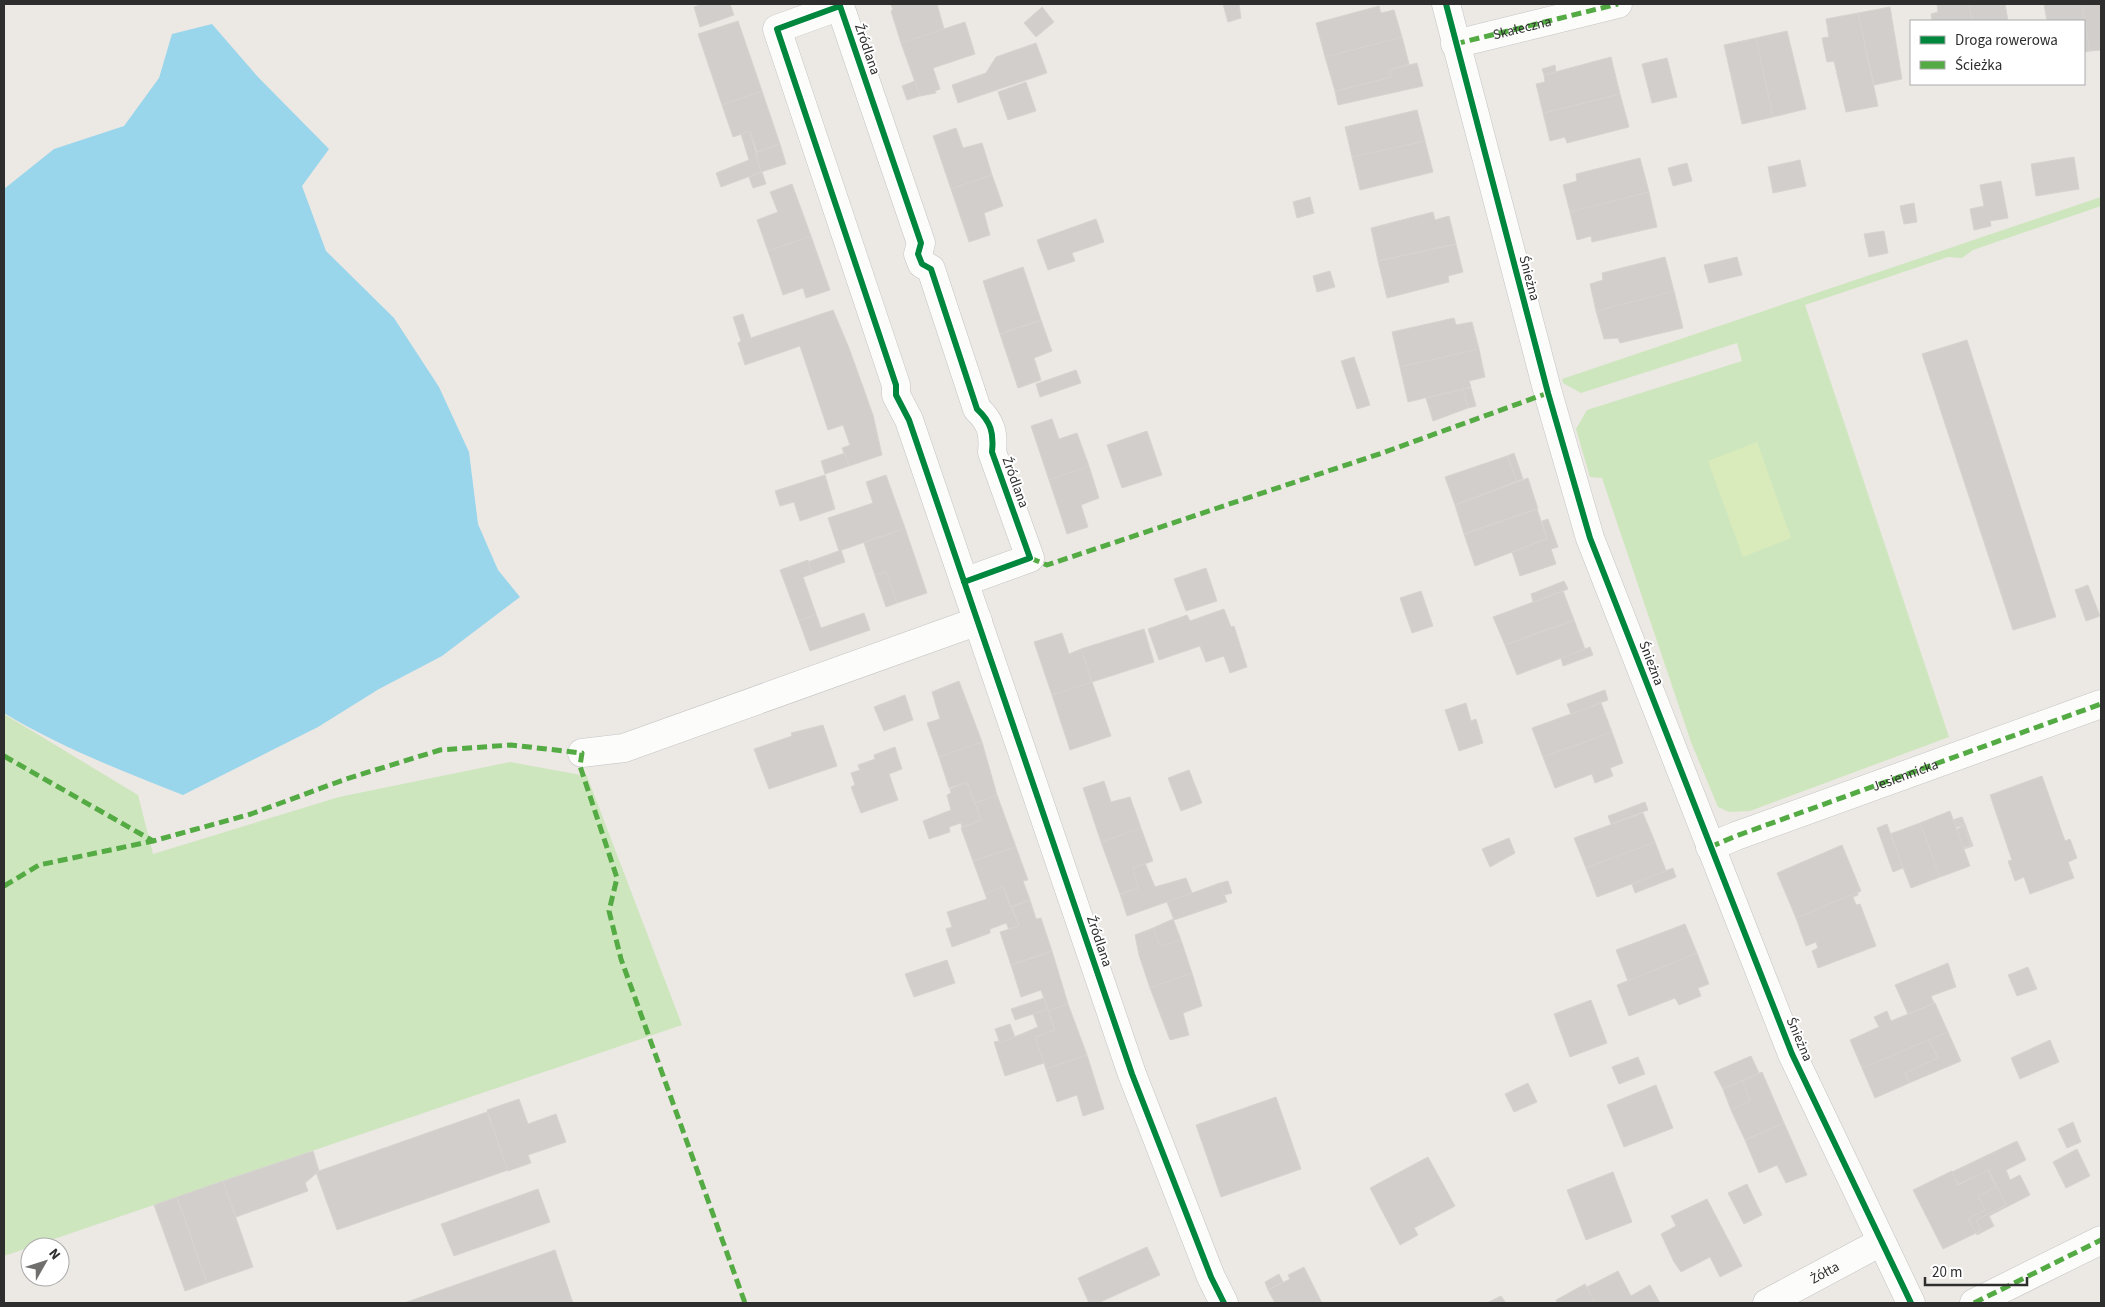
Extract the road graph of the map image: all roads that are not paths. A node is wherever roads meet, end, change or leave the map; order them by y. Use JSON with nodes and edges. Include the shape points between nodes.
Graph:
{"nodes":[{"id":1,"x":1446,"y":4,"type":"edge"},
{"id":2,"x":1618,"y":4,"type":"edge"},
{"id":3,"x":1455,"y":44,"type":"junction"},
{"id":4,"x":964,"y":582,"type":"junction"},
{"id":5,"x":978,"y":621,"type":"junction"},
{"id":6,"x":2101,"y":704,"type":"edge"},
{"id":7,"x":582,"y":753,"type":"dead end"},
{"id":8,"x":1710,"y":848,"type":"junction"},
{"id":9,"x":2101,"y":1240,"type":"edge"},
{"id":10,"x":1882,"y":1242,"type":"junction"},
{"id":11,"x":1224,"y":1303,"type":"edge"},
{"id":12,"x":1767,"y":1303,"type":"edge"},
{"id":13,"x":1911,"y":1303,"type":"edge"},
{"id":14,"x":1974,"y":1303,"type":"edge"}],
"edges":[{"from":1,"to":3,"type":"street","name":"Śnieżna"},
{"from":2,"to":3,"type":"street","name":"Skałeczna"},
{"from":3,"to":8,"type":"street","name":"Śnieżna","via":[[1590,538]]},
{"from":4,"to":4,"type":"street","name":"Źródlana","via":[[909,420],[896,396],[896,385],[777,29],[840,6],[921,243],[918,254],[922,264],[931,270],[978,409],[987,418],[994,435],[992,452],[1030,558]]},
{"from":4,"to":5,"type":"street","name":"Źródlana"},
{"from":5,"to":7,"type":"street","via":[[624,748]]},
{"from":5,"to":11,"type":"street","name":"Źródlana","via":[[1132,1074]]},
{"from":6,"to":8,"type":"street","name":"Jesiennicka","via":[[1754,829]]},
{"from":8,"to":10,"type":"street","name":"Śnieżna","via":[[1792,1054]]},
{"from":9,"to":14,"type":"street"},
{"from":10,"to":12,"type":"street","name":"Żółta"},
{"from":10,"to":13,"type":"street","name":"Śnieżna"}]}
